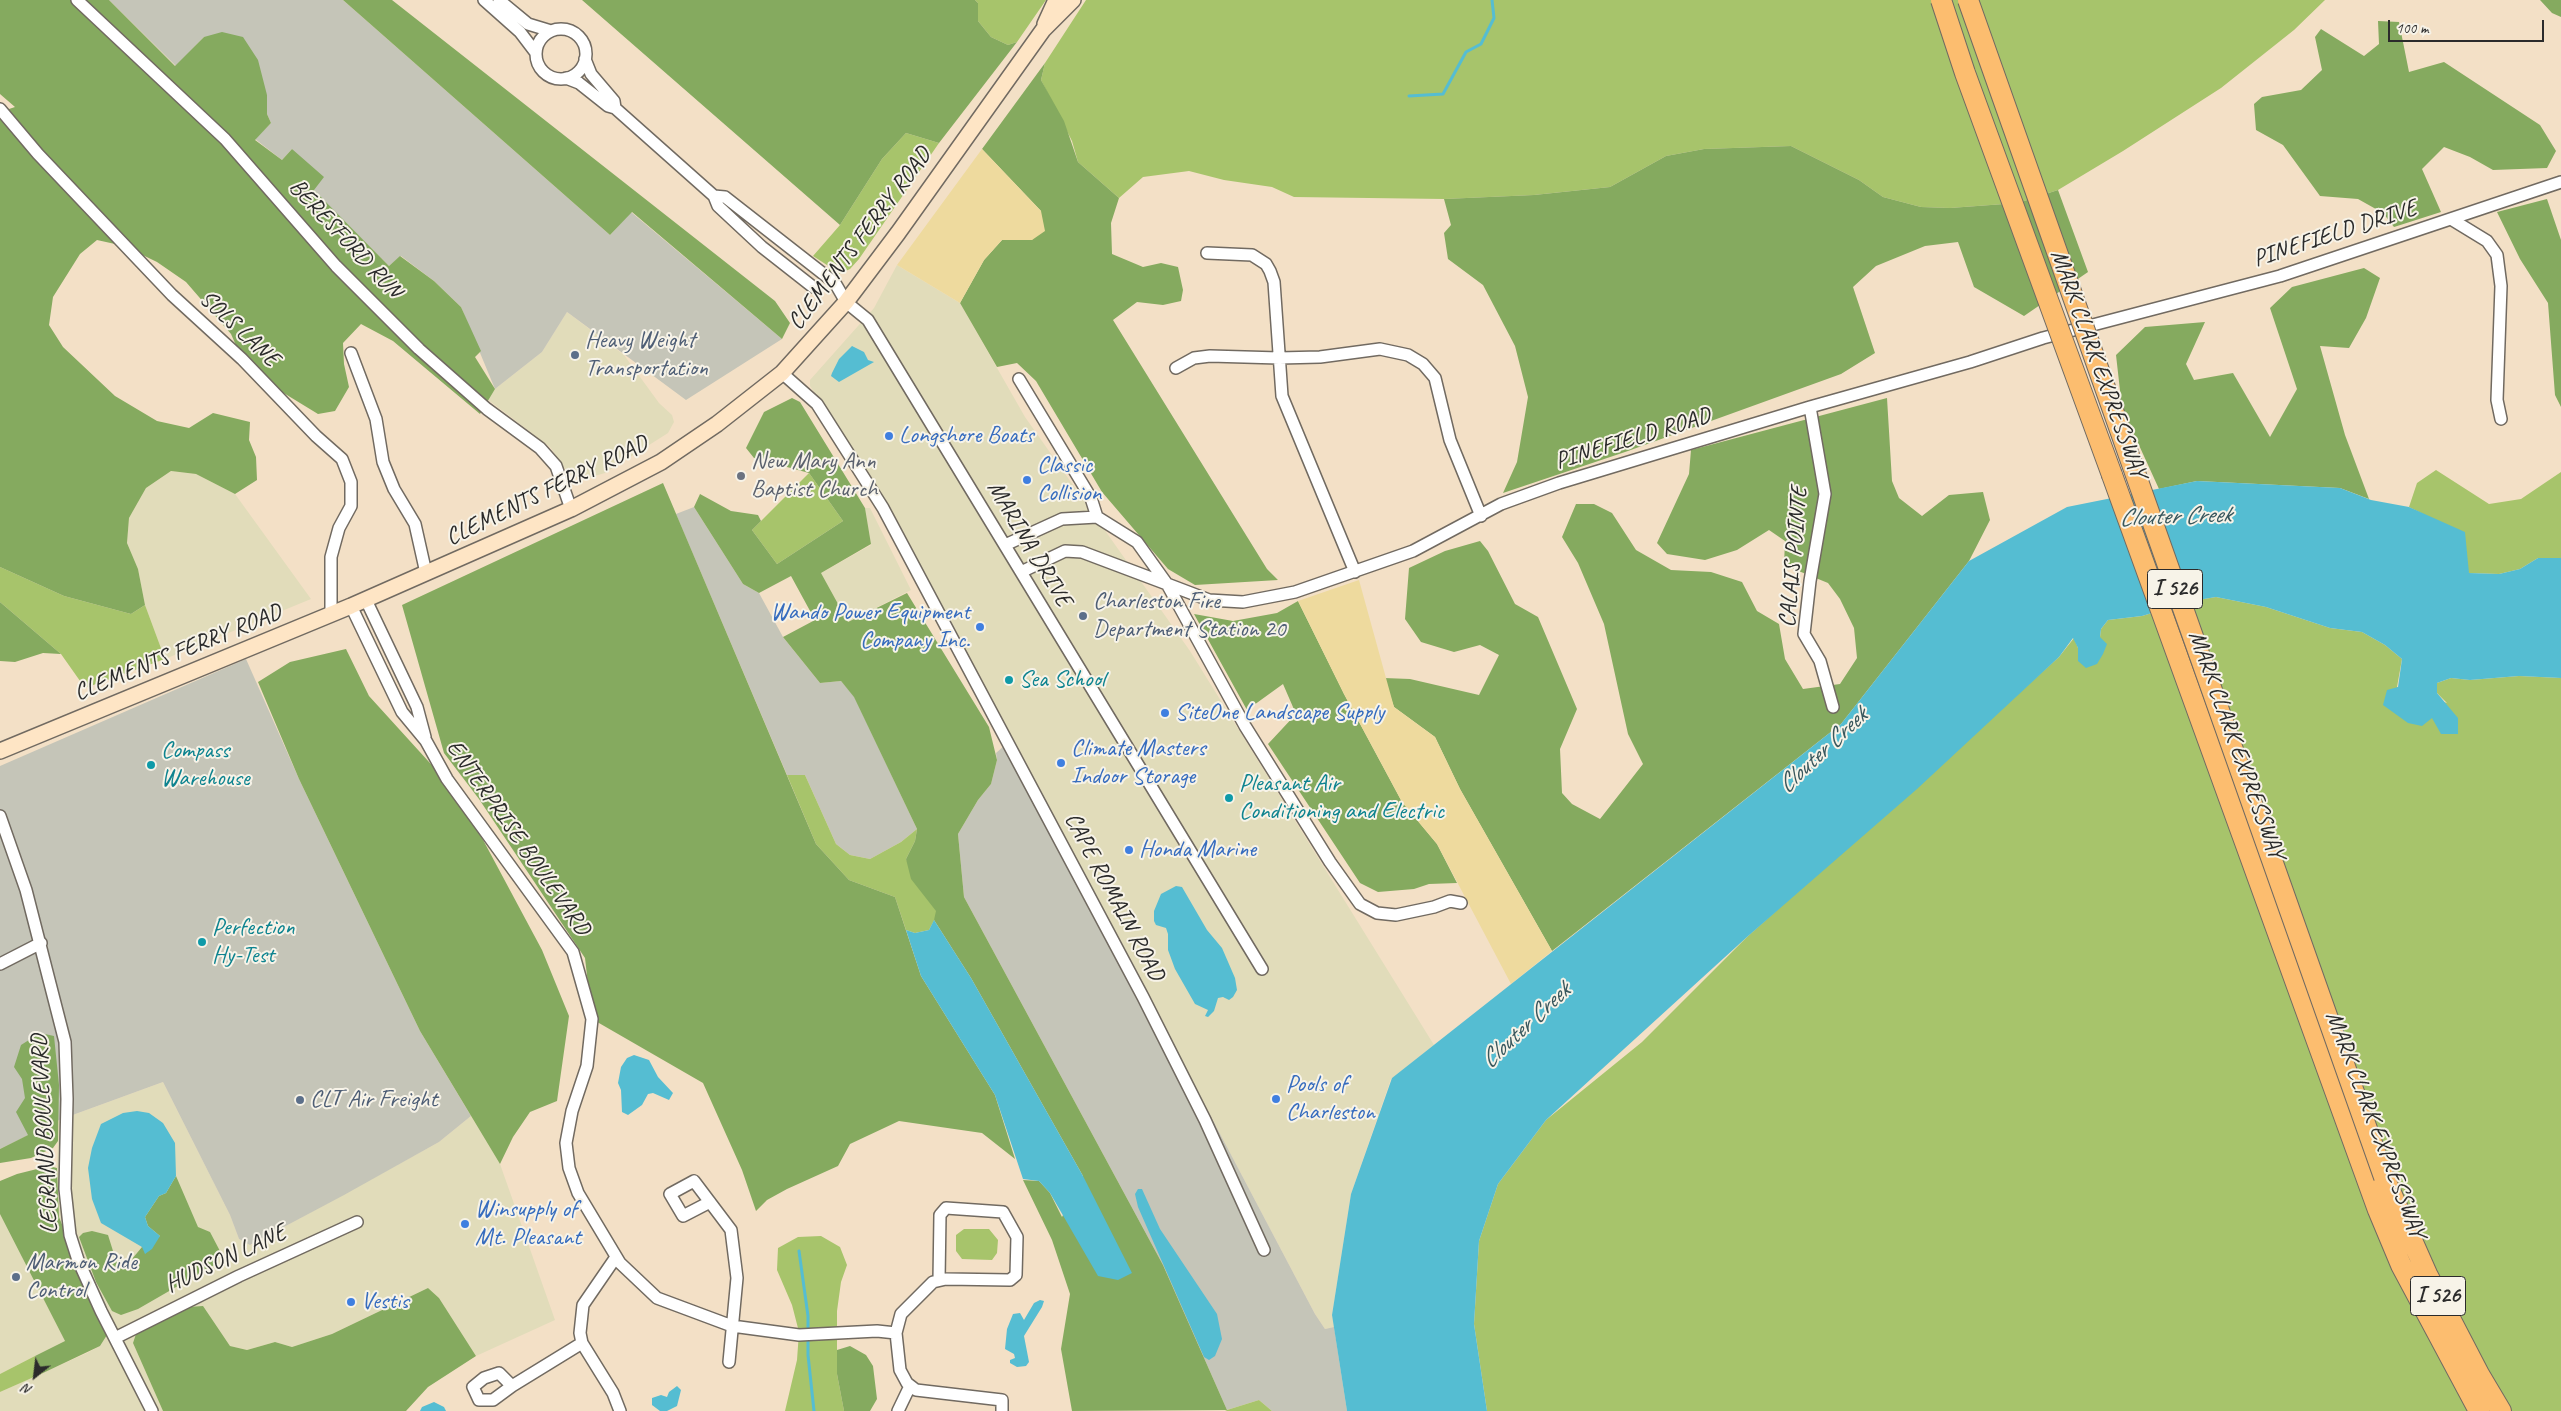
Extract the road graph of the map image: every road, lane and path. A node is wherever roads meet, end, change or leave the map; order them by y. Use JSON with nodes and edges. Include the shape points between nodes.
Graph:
{"nodes":[{"id":1,"x":77,"y":0,"type":"edge"},
{"id":2,"x":484,"y":0,"type":"edge"},
{"id":3,"x":499,"y":0,"type":"edge"},
{"id":4,"x":1056,"y":0,"type":"edge"},
{"id":5,"x":1073,"y":0,"type":"edge"},
{"id":6,"x":1935,"y":0,"type":"edge"},
{"id":7,"x":1941,"y":0,"type":"edge"},
{"id":8,"x":1968,"y":0,"type":"edge"},
{"id":9,"x":1043,"y":30,"type":"junction"},
{"id":10,"x":551,"y":31,"type":"junction"},
{"id":11,"x":536,"y":54,"type":"junction"},
{"id":12,"x":585,"y":59,"type":"junction"},
{"id":13,"x":1965,"y":73,"type":"junction"},
{"id":14,"x":566,"y":78,"type":"junction"},
{"id":15,"x":615,"y":108,"type":"junction"},
{"id":16,"x":0,"y":109,"type":"edge"},
{"id":17,"x":2561,"y":182,"type":"edge"},
{"id":18,"x":714,"y":196,"type":"junction"},
{"id":19,"x":2451,"y":219,"type":"junction"},
{"id":20,"x":1207,"y":253,"type":"dead end"},
{"id":21,"x":813,"y":287,"type":"dead end"},
{"id":22,"x":846,"y":302,"type":"junction"},
{"id":23,"x":2120,"y":317,"type":"joint"},
{"id":24,"x":350,"y":353,"type":"dead end"},
{"id":25,"x":1279,"y":358,"type":"junction"},
{"id":26,"x":1176,"y":368,"type":"dead end"},
{"id":27,"x":782,"y":373,"type":"junction"},
{"id":28,"x":1019,"y":379,"type":"dead end"},
{"id":29,"x":1810,"y":406,"type":"junction"},
{"id":30,"x":2501,"y":419,"type":"dead end"},
{"id":31,"x":571,"y":509,"type":"junction"},
{"id":32,"x":1480,"y":516,"type":"junction"},
{"id":33,"x":1097,"y":517,"type":"junction"},
{"id":34,"x":1005,"y":545,"type":"junction"},
{"id":35,"x":1021,"y":572,"type":"junction"},
{"id":36,"x":1355,"y":572,"type":"junction"},
{"id":37,"x":426,"y":573,"type":"junction"},
{"id":38,"x":1167,"y":584,"type":"junction"},
{"id":39,"x":366,"y":600,"type":"junction"},
{"id":40,"x":351,"y":606,"type":"junction"},
{"id":41,"x":331,"y":614,"type":"junction"},
{"id":42,"x":1833,"y":707,"type":"dead end"},
{"id":43,"x":426,"y":741,"type":"junction"},
{"id":44,"x":0,"y":751,"type":"edge"},
{"id":45,"x":0,"y":816,"type":"edge"},
{"id":46,"x":1461,"y":902,"type":"dead end"},
{"id":47,"x":41,"y":943,"type":"junction"},
{"id":48,"x":0,"y":964,"type":"edge"},
{"id":49,"x":1262,"y":969,"type":"dead end"},
{"id":50,"x":710,"y":1202,"type":"dead end"},
{"id":51,"x":357,"y":1222,"type":"dead end"},
{"id":52,"x":1264,"y":1250,"type":"dead end"},
{"id":53,"x":616,"y":1256,"type":"junction"},
{"id":54,"x":939,"y":1280,"type":"junction"},
{"id":55,"x":732,"y":1326,"type":"junction"},
{"id":56,"x":896,"y":1333,"type":"junction"},
{"id":57,"x":115,"y":1338,"type":"junction"},
{"id":58,"x":582,"y":1343,"type":"junction"},
{"id":59,"x":729,"y":1362,"type":"dead end"},
{"id":60,"x":512,"y":1386,"type":"dead end"},
{"id":61,"x":910,"y":1386,"type":"junction"},
{"id":62,"x":152,"y":1411,"type":"edge"},
{"id":63,"x":620,"y":1411,"type":"edge"},
{"id":64,"x":898,"y":1411,"type":"edge"},
{"id":65,"x":1002,"y":1411,"type":"edge"},
{"id":66,"x":2479,"y":1411,"type":"edge"},
{"id":67,"x":2501,"y":1411,"type":"edge"}],
"edges":[{"from":1,"to":31,"type":"street","name":"BERESFORD RUN","via":[[225,139],[336,266],[419,348],[487,409],[540,448],[556,466]]},
{"from":2,"to":11,"type":"street","via":[[520,32]]},
{"from":3,"to":10,"type":"street","via":[[528,24]]},
{"from":4,"to":9,"type":"main road","name":"CLEMENTS FERRY ROAD"},
{"from":5,"to":9,"type":"main road","name":"CLEMENTS FERRY ROAD"},
{"from":6,"to":13,"type":"highway","bridge":true},
{"from":7,"to":13,"type":"highway","name":"MARK CLARK EXPRESSWAY","number":"I 526","bridge":true},
{"from":8,"to":67,"type":"highway","name":"MARK CLARK EXPRESSWAY","number":"I 526","bridge":true,"via":[[2380,1166],[2427,1274]]},
{"from":9,"to":22,"type":"main road","name":"CLEMENTS FERRY ROAD"},
{"from":10,"to":11,"type":"street","via":[[541,38]]},
{"from":10,"to":12,"type":"street","via":[[563,29],[578,36],[583,42]]},
{"from":11,"to":14,"type":"street","via":[[540,69],[546,74],[553,78]]},
{"from":12,"to":14,"type":"street","via":[[577,73]]},
{"from":12,"to":15,"type":"street","via":[[591,74],[614,101]]},
{"from":13,"to":66,"type":"highway","name":"MARK CLARK EXPRESSWAY","number":"I 526","bridge":true,"via":[[2378,1210],[2401,1265]]},
{"from":14,"to":15,"type":"street","via":[[579,82]]},
{"from":15,"to":18,"type":"street"},
{"from":16,"to":41,"type":"street","name":"SOLS LANE","via":[[172,296],[242,359],[342,459],[351,482],[351,506],[339,528],[331,556]]},
{"from":17,"to":19,"type":"street","name":"PINEFIELD DRIVE"},
{"from":18,"to":21,"type":"street","via":[[718,206],[762,247]]},
{"from":18,"to":22,"type":"street","name":"MARINA DRIVE","via":[[725,197],[835,283]]},
{"from":19,"to":23,"type":"street","name":"PINEFIELD DRIVE","via":[[2280,276]]},
{"from":19,"to":30,"type":"street","via":[[2487,241],[2497,256],[2500,286],[2497,400]]},
{"from":20,"to":25,"type":"street","via":[[1252,255],[1266,264],[1274,282]]},
{"from":22,"to":27,"type":"main road","name":"CLEMENTS FERRY ROAD"},
{"from":22,"to":34,"type":"street","name":"MARINA DRIVE","via":[[868,320]]},
{"from":23,"to":29,"type":"street","name":"PINEFIELD ROAD"},
{"from":24,"to":37,"type":"street","via":[[376,419],[387,471],[415,524]]},
{"from":25,"to":26,"type":"street","via":[[1210,356],[1194,358]]},
{"from":25,"to":32,"type":"street","via":[[1380,349],[1408,355],[1423,364],[1435,378],[1450,440]]},
{"from":25,"to":36,"type":"street","via":[[1282,396],[1288,417]]},
{"from":27,"to":31,"type":"main road","name":"CLEMENTS FERRY ROAD","via":[[717,424],[661,462]]},
{"from":27,"to":52,"type":"street","name":"CAPE ROMAIN ROAD","via":[[817,404],[883,508],[1143,997]]},
{"from":28,"to":33,"type":"street","via":[[1091,498]]},
{"from":29,"to":32,"type":"street","name":"PINEFIELD ROAD","via":[[1559,483],[1501,504]]},
{"from":29,"to":42,"type":"street","name":"CALAIS POINTE","via":[[1825,494],[1804,634],[1820,661]]},
{"from":31,"to":37,"type":"main road","name":"CLEMENTS FERRY ROAD"},
{"from":32,"to":36,"type":"street","name":"PINEFIELD ROAD","via":[[1413,551]]},
{"from":33,"to":34,"type":"street","via":[[1062,519]]},
{"from":33,"to":38,"type":"street","via":[[1138,542]]},
{"from":34,"to":35,"type":"street","name":"MARINA DRIVE"},
{"from":35,"to":38,"type":"street","name":"PINEFIELD ROAD","via":[[1065,551],[1082,552]]},
{"from":35,"to":49,"type":"street","name":"MARINA DRIVE"},
{"from":36,"to":38,"type":"street","name":"PINEFIELD ROAD","via":[[1295,592],[1243,602],[1209,600]]},
{"from":37,"to":39,"type":"main road","name":"CLEMENTS FERRY ROAD"},
{"from":38,"to":46,"type":"street","via":[[1245,726],[1360,904],[1377,913],[1396,915],[1450,901]]},
{"from":39,"to":40,"type":"main road","name":"CLEMENTS FERRY ROAD"},
{"from":39,"to":43,"type":"street","name":"ENTERPRISE BOULEVARD","via":[[417,707]]},
{"from":40,"to":41,"type":"main road","name":"CLEMENTS FERRY ROAD"},
{"from":40,"to":43,"type":"street","name":"ENTERPRISE BOULEVARD","via":[[402,712]]},
{"from":41,"to":44,"type":"main road","name":"CLEMENTS FERRY ROAD"},
{"from":43,"to":53,"type":"street","name":"ENTERPRISE BOULEVARD","via":[[448,779],[573,952],[592,1019],[587,1066],[572,1111],[566,1143],[569,1168],[578,1193]]},
{"from":45,"to":47,"type":"street","name":"LEGRAND BOULEVARD"},
{"from":47,"to":48,"type":"street"},
{"from":47,"to":57,"type":"street","name":"LEGRAND BOULEVARD","via":[[65,1042],[65,1189],[70,1234],[78,1260]]},
{"from":50,"to":55,"type":"street","via":[[731,1230],[737,1278]]},
{"from":51,"to":57,"type":"street","name":"HUDSON LANE","via":[[202,1293]]},
{"from":53,"to":55,"type":"street","name":"ENTERPRISE BOULEVARD","via":[[657,1298]]},
{"from":53,"to":58,"type":"street","via":[[583,1305]]},
{"from":54,"to":54,"type":"street","via":[[1010,1280],[1016,1275],[1017,1237],[1003,1212],[946,1208],[940,1215]]},
{"from":54,"to":56,"type":"street","via":[[933,1282],[901,1314]]},
{"from":55,"to":56,"type":"street","name":"ENTERPRISE BOULEVARD","via":[[798,1335]]},
{"from":55,"to":59,"type":"street"},
{"from":56,"to":61,"type":"street","via":[[900,1370]]},
{"from":57,"to":62,"type":"street","name":"LEGRAND BOULEVARD"},
{"from":58,"to":60,"type":"street"},
{"from":58,"to":63,"type":"street","via":[[613,1393]]},
{"from":61,"to":64,"type":"street"},
{"from":61,"to":65,"type":"street","via":[[916,1390],[1002,1400]]}]}
